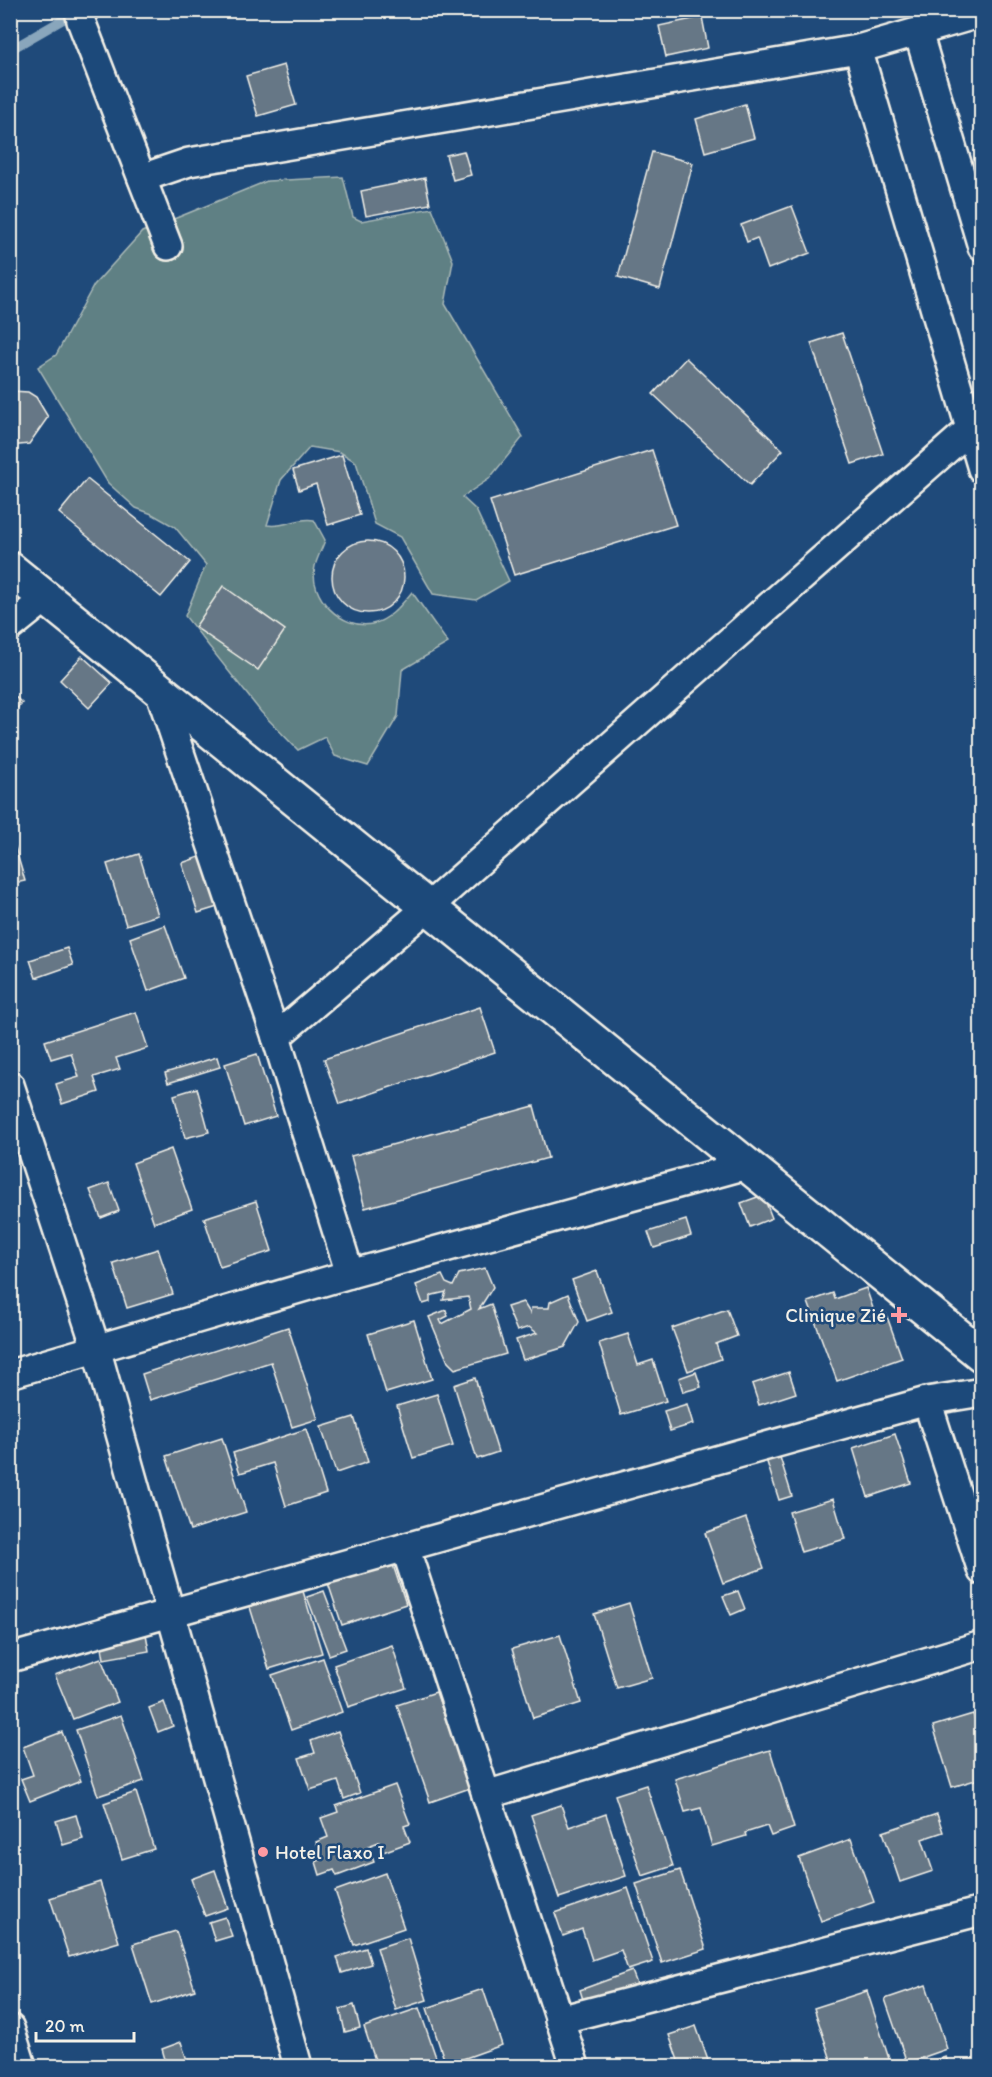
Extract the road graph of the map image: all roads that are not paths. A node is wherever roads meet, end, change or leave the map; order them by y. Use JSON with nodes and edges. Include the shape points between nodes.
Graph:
{"nodes":[{"id":1,"x":79,"y":10,"type":"edge"},
{"id":2,"x":981,"y":13,"type":"edge"},
{"id":3,"x":918,"y":32,"type":"junction"},
{"id":4,"x":858,"y":49,"type":"junction"},
{"id":5,"x":142,"y":178,"type":"junction"},
{"id":6,"x":168,"y":246,"type":"dead end"},
{"id":7,"x":981,"y":247,"type":"edge"},
{"id":8,"x":970,"y":429,"type":"junction"},
{"id":9,"x":981,"y":469,"type":"edge"},
{"id":10,"x":10,"y":569,"type":"edge"},
{"id":11,"x":46,"y":598,"type":"junction"},
{"id":12,"x":10,"y":627,"type":"edge"},
{"id":13,"x":158,"y":687,"type":"junction"},
{"id":14,"x":428,"y":907,"type":"junction"},
{"id":15,"x":276,"y":1037,"type":"junction"},
{"id":16,"x":10,"y":1085,"type":"edge"},
{"id":17,"x":747,"y":1165,"type":"junction"},
{"id":18,"x":350,"y":1274,"type":"junction"},
{"id":19,"x":96,"y":1348,"type":"junction"},
{"id":20,"x":981,"y":1355,"type":"edge"},
{"id":21,"x":10,"y":1374,"type":"edge"},
{"id":22,"x":981,"y":1392,"type":"edge"},
{"id":23,"x":927,"y":1401,"type":"junction"},
{"id":24,"x":405,"y":1547,"type":"junction"},
{"id":25,"x":981,"y":1571,"type":"edge"},
{"id":26,"x":171,"y":1613,"type":"junction"},
{"id":27,"x":981,"y":1645,"type":"edge"},
{"id":28,"x":10,"y":1658,"type":"edge"},
{"id":29,"x":486,"y":1795,"type":"junction"},
{"id":30,"x":981,"y":1911,"type":"edge"},
{"id":31,"x":559,"y":2020,"type":"junction"},
{"id":32,"x":10,"y":2028,"type":"edge"},
{"id":33,"x":22,"y":2067,"type":"edge"},
{"id":34,"x":298,"y":2067,"type":"edge"},
{"id":35,"x":575,"y":2067,"type":"edge"}],
"edges":[{"from":1,"to":5,"type":"street"},
{"from":2,"to":3,"type":"street"},
{"from":3,"to":4,"type":"street"},
{"from":3,"to":7,"type":"street"},
{"from":4,"to":5,"type":"street","via":[[189,162]]},
{"from":4,"to":8,"type":"street"},
{"from":5,"to":6,"type":"street"},
{"from":8,"to":9,"type":"street"},
{"from":8,"to":14,"type":"street"},
{"from":10,"to":11,"type":"street"},
{"from":11,"to":12,"type":"street"},
{"from":11,"to":13,"type":"street"},
{"from":13,"to":14,"type":"street"},
{"from":13,"to":15,"type":"street"},
{"from":14,"to":15,"type":"street"},
{"from":14,"to":17,"type":"street"},
{"from":15,"to":18,"type":"street"},
{"from":16,"to":19,"type":"street"},
{"from":17,"to":18,"type":"street"},
{"from":17,"to":20,"type":"street"},
{"from":18,"to":19,"type":"street"},
{"from":19,"to":21,"type":"street"},
{"from":19,"to":26,"type":"street"},
{"from":22,"to":23,"type":"street"},
{"from":23,"to":24,"type":"street"},
{"from":23,"to":25,"type":"street"},
{"from":24,"to":26,"type":"street"},
{"from":24,"to":29,"type":"street"},
{"from":26,"to":28,"type":"street"},
{"from":26,"to":34,"type":"street"},
{"from":27,"to":29,"type":"street"},
{"from":29,"to":31,"type":"street"},
{"from":30,"to":31,"type":"street"},
{"from":31,"to":35,"type":"street"},
{"from":32,"to":33,"type":"street"}]}
